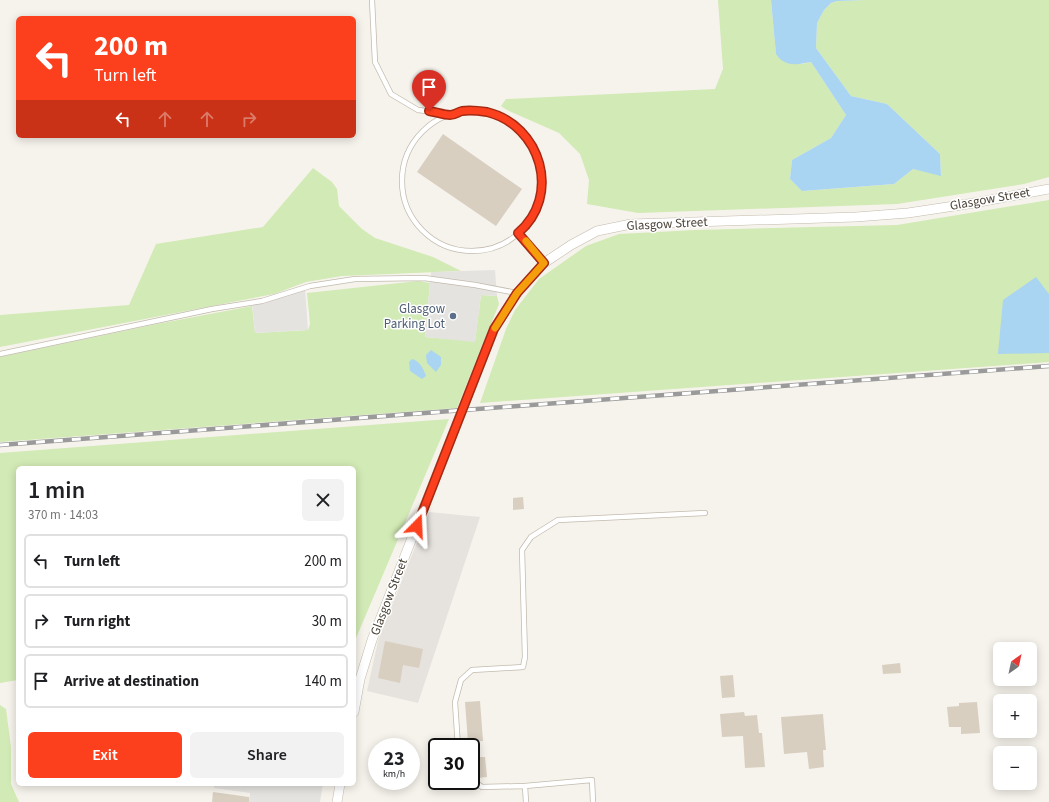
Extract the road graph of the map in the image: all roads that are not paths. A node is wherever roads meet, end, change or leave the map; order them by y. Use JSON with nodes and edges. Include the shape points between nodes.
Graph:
{"nodes":[{"id":1,"x":372,"y":0,"type":"edge"},
{"id":2,"x":452,"y":115,"type":"junction"},
{"id":3,"x":1049,"y":189,"type":"edge"},
{"id":4,"x":518,"y":233,"type":"junction"},
{"id":5,"x":544,"y":263,"type":"junction"},
{"id":6,"x":517,"y":293,"type":"junction"},
{"id":7,"x":0,"y":354,"type":"edge"},
{"id":8,"x":705,"y":513,"type":"dead end"},
{"id":9,"x":356,"y":701,"type":"edge"},
{"id":10,"x":457,"y":738,"type":"edge"},
{"id":11,"x":340,"y":786,"type":"edge"},
{"id":12,"x":480,"y":786,"type":"edge"},
{"id":13,"x":525,"y":786,"type":"junction"},
{"id":14,"x":337,"y":802,"type":"edge"},
{"id":15,"x":526,"y":802,"type":"edge"},
{"id":16,"x":593,"y":802,"type":"edge"}],
"edges":[{"from":1,"to":2,"type":"lane","via":[[375,62],[391,94],[418,110]]},
{"from":2,"to":4,"type":"lane","via":[[462,111],[486,112],[509,121],[527,137],[539,158],[543,182],[538,206],[526,226]]},
{"from":2,"to":4,"type":"lane","via":[[439,118],[420,133],[408,152],[402,173],[403,195],[411,215],[425,233],[443,245],[465,251],[487,250],[507,242]]},
{"from":3,"to":5,"type":"street","name":"Glasgow Street","via":[[908,213],[631,224],[597,231]]},
{"from":4,"to":5,"type":"lane"},
{"from":5,"to":6,"type":"street","name":"Glasgow Street"},
{"from":6,"to":7,"type":"lane","via":[[475,284],[424,278],[355,280],[310,286],[262,301],[212,309]]},
{"from":6,"to":9,"type":"street","name":"Glasgow Street","via":[[494,329],[372,640]]},
{"from":8,"to":10,"type":"lane","via":[[558,520],[531,537],[522,550],[525,657],[523,667],[472,670],[461,680],[455,702]]},
{"from":11,"to":14,"type":"street"},
{"from":12,"to":13,"type":"lane"},
{"from":13,"to":15,"type":"lane"},
{"from":13,"to":16,"type":"lane","via":[[592,780]]}]}
